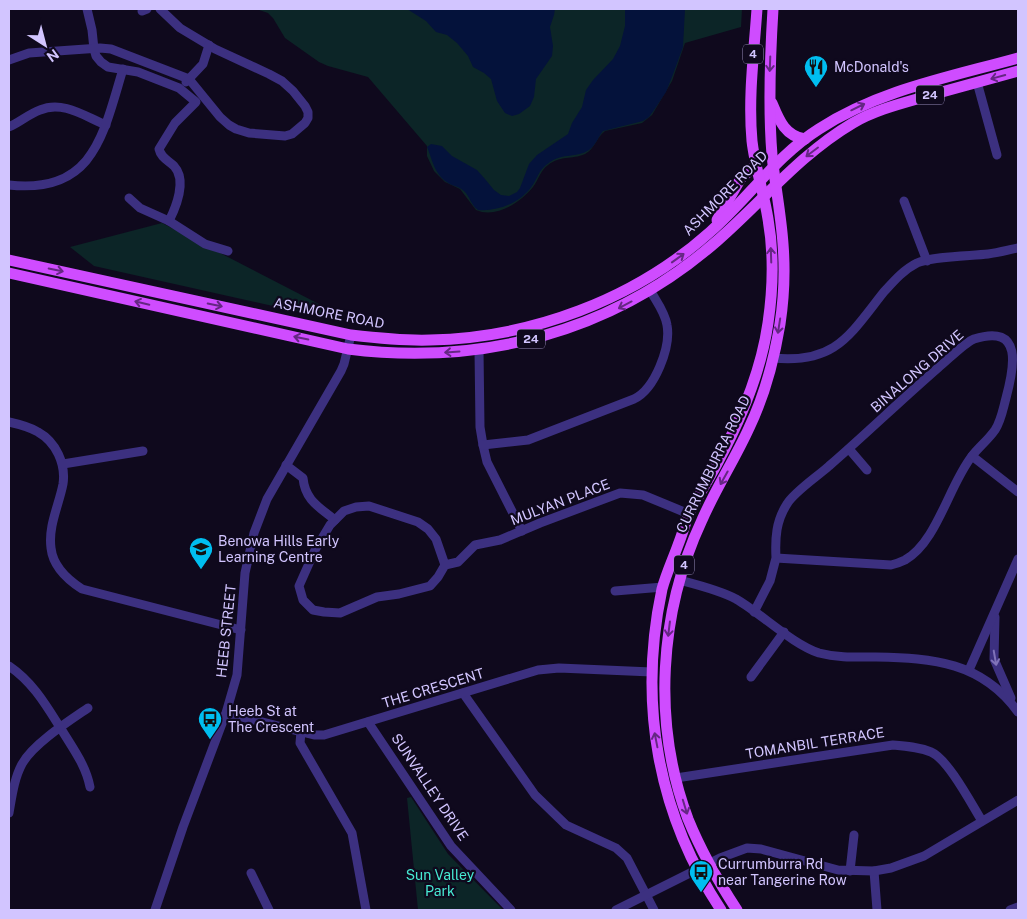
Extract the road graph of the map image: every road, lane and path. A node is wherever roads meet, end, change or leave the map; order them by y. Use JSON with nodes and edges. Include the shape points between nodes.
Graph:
{"nodes":[{"id":1,"x":87,"y":9,"type":"edge"},
{"id":2,"x":160,"y":9,"type":"edge"},
{"id":3,"x":757,"y":9,"type":"edge"},
{"id":4,"x":773,"y":9,"type":"edge"},
{"id":5,"x":209,"y":45,"type":"junction"},
{"id":6,"x":94,"y":48,"type":"junction"},
{"id":7,"x":1018,"y":58,"type":"edge"},
{"id":8,"x":9,"y":60,"type":"edge"},
{"id":9,"x":123,"y":69,"type":"junction"},
{"id":10,"x":1018,"y":71,"type":"edge"},
{"id":11,"x":189,"y":79,"type":"junction"},
{"id":12,"x":977,"y":82,"type":"junction"},
{"id":13,"x":179,"y":88,"type":"junction"},
{"id":14,"x":770,"y":97,"type":"junction"},
{"id":15,"x":106,"y":125,"type":"junction"},
{"id":16,"x":9,"y":127,"type":"edge"},
{"id":17,"x":805,"y":139,"type":"junction"},
{"id":18,"x":997,"y":154,"type":"dead end"},
{"id":19,"x":756,"y":165,"type":"junction"},
{"id":20,"x":773,"y":165,"type":"junction"},
{"id":21,"x":759,"y":181,"type":"junction"},
{"id":22,"x":775,"y":184,"type":"junction"},
{"id":23,"x":9,"y":185,"type":"edge"},
{"id":24,"x":763,"y":196,"type":"junction"},
{"id":25,"x":129,"y":198,"type":"dead end"},
{"id":26,"x":904,"y":201,"type":"dead end"},
{"id":27,"x":169,"y":221,"type":"junction"},
{"id":28,"x":710,"y":232,"type":"junction"},
{"id":29,"x":1018,"y":248,"type":"edge"},
{"id":30,"x":228,"y":251,"type":"dead end"},
{"id":31,"x":9,"y":260,"type":"edge"},
{"id":32,"x":926,"y":261,"type":"junction"},
{"id":33,"x":9,"y":273,"type":"edge"},
{"id":34,"x":650,"y":290,"type":"junction"},
{"id":35,"x":351,"y":335,"type":"junction"},
{"id":36,"x":348,"y":349,"type":"junction"},
{"id":37,"x":479,"y":350,"type":"junction"},
{"id":38,"x":773,"y":358,"type":"junction"},
{"id":39,"x":9,"y":422,"type":"edge"},
{"id":40,"x":483,"y":445,"type":"junction"},
{"id":41,"x":849,"y":449,"type":"junction"},
{"id":42,"x":142,"y":450,"type":"dead end"},
{"id":43,"x":972,"y":456,"type":"junction"},
{"id":44,"x":63,"y":464,"type":"junction"},
{"id":45,"x":286,"y":464,"type":"junction"},
{"id":46,"x":867,"y":470,"type":"dead end"},
{"id":47,"x":1018,"y":492,"type":"edge"},
{"id":48,"x":689,"y":514,"type":"junction"},
{"id":49,"x":335,"y":520,"type":"junction"},
{"id":50,"x":522,"y":531,"type":"junction"},
{"id":51,"x":776,"y":558,"type":"junction"},
{"id":52,"x":1018,"y":559,"type":"edge"},
{"id":53,"x":445,"y":565,"type":"junction"},
{"id":54,"x":679,"y":580,"type":"junction"},
{"id":55,"x":663,"y":588,"type":"junction"},
{"id":56,"x":615,"y":591,"type":"dead end"},
{"id":57,"x":996,"y":610,"type":"junction"},
{"id":58,"x":754,"y":612,"type":"junction"},
{"id":59,"x":241,"y":630,"type":"junction"},
{"id":60,"x":784,"y":632,"type":"junction"},
{"id":61,"x":9,"y":666,"type":"edge"},
{"id":62,"x":969,"y":670,"type":"junction"},
{"id":63,"x":652,"y":672,"type":"junction"},
{"id":64,"x":752,"y":677,"type":"dead end"},
{"id":65,"x":463,"y":693,"type":"junction"},
{"id":66,"x":88,"y":708,"type":"dead end"},
{"id":67,"x":1018,"y":711,"type":"edge"},
{"id":68,"x":226,"y":713,"type":"junction"},
{"id":69,"x":368,"y":722,"type":"junction"},
{"id":70,"x":60,"y":728,"type":"junction"},
{"id":71,"x":301,"y":732,"type":"junction"},
{"id":72,"x":676,"y":778,"type":"junction"},
{"id":73,"x":90,"y":787,"type":"dead end"},
{"id":74,"x":1018,"y":800,"type":"edge"},
{"id":75,"x":9,"y":813,"type":"edge"},
{"id":76,"x":982,"y":821,"type":"junction"},
{"id":77,"x":854,"y":835,"type":"dead end"},
{"id":78,"x":708,"y":864,"type":"junction"},
{"id":79,"x":697,"y":870,"type":"junction"},
{"id":80,"x":850,"y":871,"type":"junction"},
{"id":81,"x":874,"y":871,"type":"junction"},
{"id":82,"x":251,"y":873,"type":"dead end"},
{"id":83,"x":647,"y":895,"type":"junction"},
{"id":84,"x":1018,"y":906,"type":"edge"},
{"id":85,"x":155,"y":910,"type":"edge"},
{"id":86,"x":269,"y":910,"type":"edge"},
{"id":87,"x":366,"y":910,"type":"edge"},
{"id":88,"x":511,"y":910,"type":"edge"},
{"id":89,"x":616,"y":910,"type":"edge"},
{"id":90,"x":654,"y":910,"type":"edge"},
{"id":91,"x":721,"y":910,"type":"edge"},
{"id":92,"x":736,"y":910,"type":"edge"},
{"id":93,"x":878,"y":910,"type":"edge"},
{"id":94,"x":1010,"y":910,"type":"edge"}],
"edges":[{"from":1,"to":6,"type":"street"},
{"from":2,"to":5,"type":"street","via":[[180,28]]},
{"from":3,"to":19,"type":"main road","number":"4","via":[[751,100]]},
{"from":4,"to":14,"type":"main road","number":"4","one_way":true},
{"from":5,"to":11,"type":"street","via":[[203,64]]},
{"from":5,"to":11,"type":"street","via":[[282,81],[305,106],[308,118],[292,134],[285,136],[236,129],[220,117]]},
{"from":6,"to":8,"type":"street","via":[[29,53]]},
{"from":6,"to":9,"type":"street","via":[[101,62],[108,67]]},
{"from":6,"to":11,"type":"street","via":[[111,48]]},
{"from":17,"to":7,"type":"main road","name":"ASHMORE ROAD","number":"24","one_way":true,"via":[[839,117],[889,94]]},
{"from":9,"to":13,"type":"street"},
{"from":9,"to":15,"type":"street"},
{"from":10,"to":12,"type":"main road","name":"ASHMORE ROAD","number":"24","one_way":true},
{"from":11,"to":13,"type":"street"},
{"from":12,"to":18,"type":"street"},
{"from":12,"to":22,"type":"main road","name":"ASHMORE ROAD","number":"24","one_way":true,"via":[[884,108],[862,118],[809,154]]},
{"from":13,"to":27,"type":"street","via":[[196,102],[175,123],[159,148],[163,158],[175,167],[180,180],[177,203]]},
{"from":14,"to":17,"type":"main road","via":[[785,128],[794,136]]},
{"from":14,"to":20,"type":"main road","number":"4"},
{"from":15,"to":16,"type":"street","via":[[68,108],[54,107],[42,108]]},
{"from":15,"to":23,"type":"street","via":[[90,158],[73,173],[57,181]]},
{"from":17,"to":20,"type":"main road","name":"ASHMORE ROAD","number":"24"},
{"from":19,"to":21,"type":"main road","number":"4"},
{"from":19,"to":28,"type":"main road","via":[[739,180]]},
{"from":20,"to":21,"type":"main road","name":"ASHMORE ROAD","number":"24"},
{"from":20,"to":22,"type":"main road","name":"CURRUMBURRA ROAD","number":"4"},
{"from":21,"to":24,"type":"main road","name":"CURRUMBURRA ROAD","number":"4"},
{"from":21,"to":28,"type":"main road","name":"ASHMORE ROAD","number":"24"},
{"from":22,"to":24,"type":"main road","name":"ASHMORE ROAD","number":"24"},
{"from":22,"to":38,"type":"main road","name":"CURRUMBURRA ROAD","number":"4","one_way":true,"via":[[784,262],[780,322]]},
{"from":24,"to":34,"type":"main road","name":"ASHMORE ROAD","number":"24","via":[[709,248]]},
{"from":48,"to":24,"type":"main road","name":"CURRUMBURRA ROAD","number":"4","one_way":true,"via":[[741,416],[768,326],[772,281],[770,234]]},
{"from":25,"to":27,"type":"street","via":[[140,208]]},
{"from":26,"to":32,"type":"street"},
{"from":27,"to":30,"type":"street","via":[[205,244]]},
{"from":35,"to":28,"type":"main road","name":"ASHMORE ROAD","number":"24","one_way":true,"via":[[431,340],[478,337],[556,319],[596,305],[632,287],[677,259]]},
{"from":29,"to":32,"type":"street"},
{"from":31,"to":35,"type":"main road","name":"ASHMORE ROAD","number":"24","one_way":true},
{"from":32,"to":38,"type":"street","via":[[897,277],[849,336],[826,352],[806,358]]},
{"from":36,"to":33,"type":"main road","name":"ASHMORE ROAD","number":"24","one_way":true},
{"from":34,"to":37,"type":"main road","name":"ASHMORE ROAD","number":"24","one_way":true,"via":[[585,322]]},
{"from":34,"to":40,"type":"street","via":[[666,318],[668,334],[660,363],[645,392],[528,440]]},
{"from":35,"to":36,"type":"street","name":"HEEB STREET"},
{"from":37,"to":36,"type":"main road","name":"ASHMORE ROAD","number":"24","one_way":true,"via":[[401,354]]},
{"from":36,"to":45,"type":"street","name":"HEEB STREET","via":[[341,371]]},
{"from":37,"to":40,"type":"street"},
{"from":38,"to":54,"type":"main road","name":"CURRUMBURRA ROAD","number":"4","one_way":true,"via":[[752,423],[703,517]]},
{"from":39,"to":44,"type":"street","via":[[39,432],[55,447]]},
{"from":40,"to":50,"type":"street","via":[[487,462]]},
{"from":41,"to":43,"type":"street","name":"BINALONG DRIVE","via":[[972,340],[990,335],[1002,337],[1012,347],[1014,358],[1009,388],[1000,420]]},
{"from":41,"to":46,"type":"street"},
{"from":41,"to":51,"type":"street","name":"BINALONG DRIVE","via":[[788,501],[779,517],[775,537]]},
{"from":42,"to":44,"type":"street"},
{"from":43,"to":47,"type":"street"},
{"from":43,"to":51,"type":"street","name":"BINALONG DRIVE","via":[[922,545],[906,560],[891,565]]},
{"from":44,"to":59,"type":"street","via":[[63,483],[50,533],[56,565],[69,581],[82,590]]},
{"from":45,"to":49,"type":"street","via":[[303,478],[304,490],[311,501]]},
{"from":45,"to":59,"type":"street","name":"HEEB STREET","via":[[267,499],[250,547]]},
{"from":48,"to":50,"type":"street","name":"MULYAN PLACE","via":[[643,495],[620,493]]},
{"from":48,"to":55,"type":"main road","name":"CURRUMBURRA ROAD","number":"4"},
{"from":49,"to":53,"type":"street","name":"MULYAN PLACE","via":[[356,506],[369,506],[418,522],[436,539]]},
{"from":49,"to":53,"type":"street","name":"MULYAN PLACE","via":[[315,550],[299,586],[303,600],[313,610],[340,613],[377,597],[430,586]]},
{"from":50,"to":53,"type":"street","name":"MULYAN PLACE","via":[[475,545],[458,562]]},
{"from":51,"to":58,"type":"street","name":"BINALONG DRIVE","via":[[770,581]]},
{"from":52,"to":57,"type":"street"},
{"from":54,"to":58,"type":"street","via":[[736,599]]},
{"from":54,"to":72,"type":"main road","name":"CURRUMBURRA ROAD","number":"4","one_way":true,"via":[[668,630],[665,677],[667,726]]},
{"from":55,"to":56,"type":"street"},
{"from":55,"to":63,"type":"main road","name":"CURRUMBURRA ROAD","number":"4"},
{"from":57,"to":62,"type":"street"},
{"from":57,"to":67,"type":"street","one_way":true,"via":[[994,659]]},
{"from":58,"to":60,"type":"street"},
{"from":59,"to":68,"type":"street","name":"HEEB STREET","via":[[237,675]]},
{"from":60,"to":62,"type":"street","via":[[819,652],[834,656],[929,660]]},
{"from":60,"to":64,"type":"street"},
{"from":61,"to":70,"type":"street","via":[[31,684]]},
{"from":62,"to":67,"type":"street","via":[[1004,695]]},
{"from":63,"to":65,"type":"street","name":"THE CRESCENT","via":[[548,668]]},
{"from":79,"to":63,"type":"main road","name":"CURRUMBURRA ROAD","number":"4","one_way":true,"via":[[677,826],[663,778],[654,734]]},
{"from":65,"to":69,"type":"street","name":"THE CRESCENT"},
{"from":65,"to":83,"type":"street","via":[[535,795],[566,825],[622,853],[631,863]]},
{"from":66,"to":70,"type":"street"},
{"from":68,"to":71,"type":"street","name":"THE CRESCENT"},
{"from":68,"to":85,"type":"street","name":"HEEB STREET"},
{"from":69,"to":71,"type":"street","name":"THE CRESCENT","via":[[324,735]]},
{"from":69,"to":88,"type":"street","name":"SUNVALLEY DRIVE","via":[[451,846]]},
{"from":70,"to":73,"type":"street","via":[[87,774]]},
{"from":70,"to":75,"type":"street","via":[[30,752],[23,762]]},
{"from":71,"to":87,"type":"street","via":[[302,747],[352,833]]},
{"from":72,"to":76,"type":"street","name":"TOMANBIL TERRACE","via":[[893,745],[914,747],[933,753],[946,765]]},
{"from":72,"to":78,"type":"main road","name":"CURRUMBURRA ROAD","number":"4","one_way":true,"via":[[688,818]]},
{"from":74,"to":76,"type":"street"},
{"from":76,"to":81,"type":"street","via":[[924,856],[901,866]]},
{"from":77,"to":80,"type":"street"},
{"from":78,"to":79,"type":"street"},
{"from":78,"to":80,"type":"street","via":[[732,852],[752,848]]},
{"from":78,"to":92,"type":"main road","name":"CURRUMBURRA ROAD","number":"4"},
{"from":79,"to":83,"type":"street"},
{"from":79,"to":91,"type":"main road","name":"CURRUMBURRA ROAD","number":"4"},
{"from":80,"to":81,"type":"street"},
{"from":81,"to":93,"type":"street"},
{"from":82,"to":86,"type":"street"},
{"from":83,"to":89,"type":"street"},
{"from":83,"to":90,"type":"street"},
{"from":84,"to":94,"type":"street"}]}
